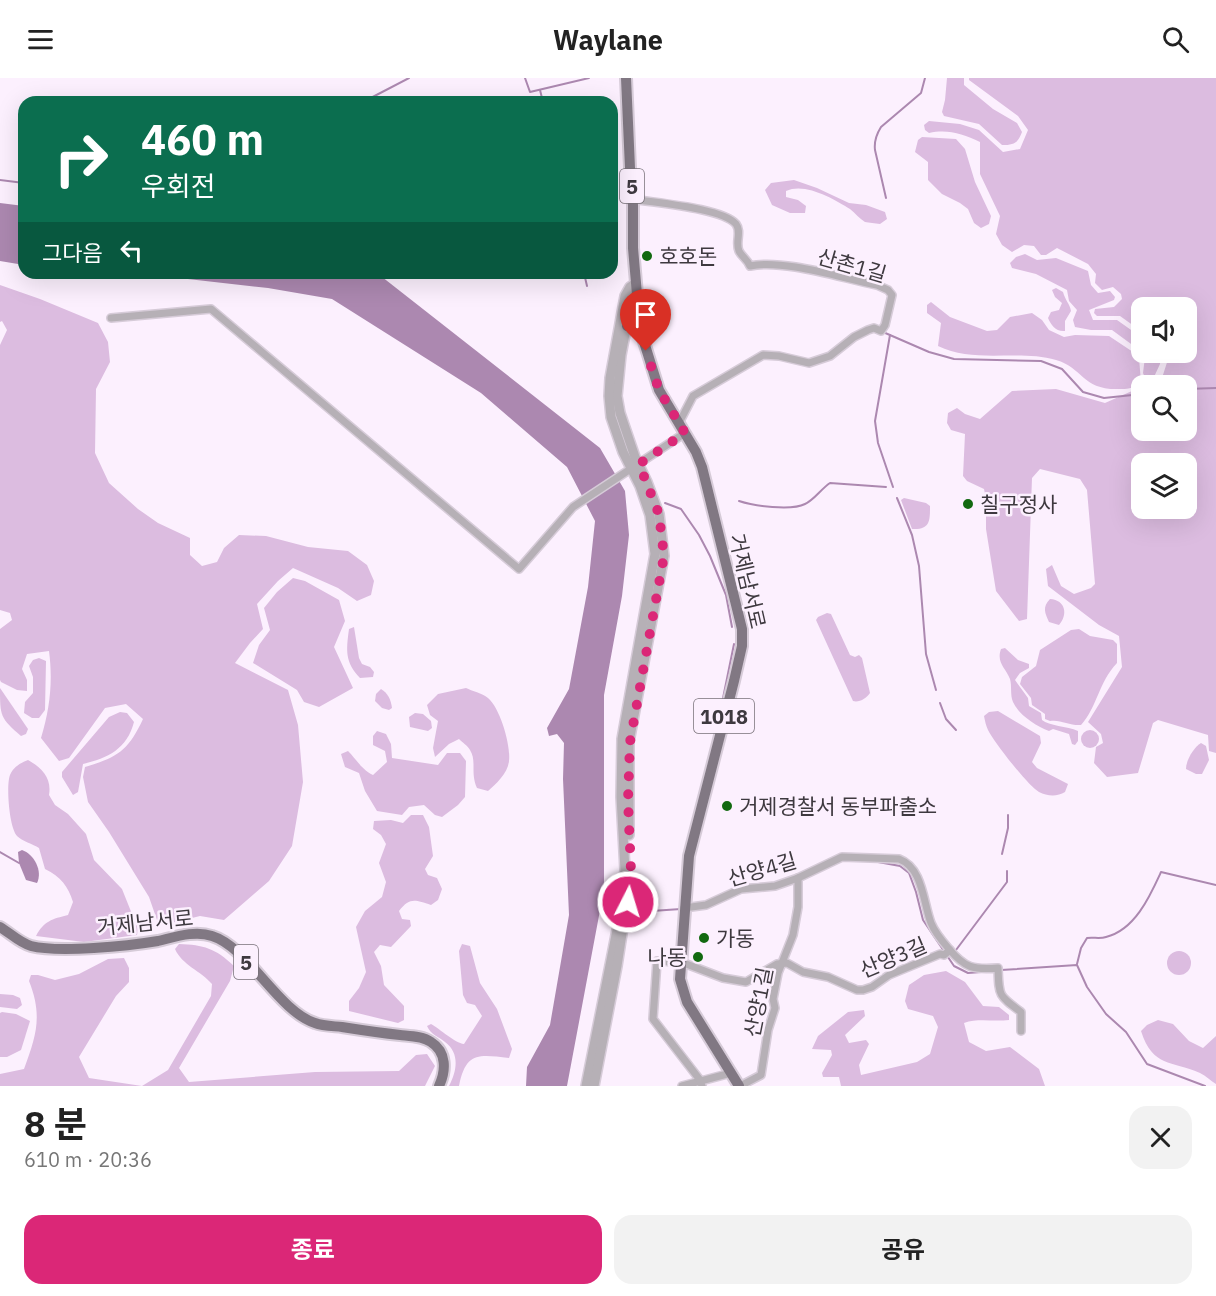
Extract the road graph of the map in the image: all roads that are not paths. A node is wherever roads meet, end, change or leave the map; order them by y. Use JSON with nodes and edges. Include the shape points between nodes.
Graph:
{"nodes":[{"id":1,"x":626,"y":78,"type":"edge"},
{"id":2,"x":633,"y":199,"type":"junction"},
{"id":3,"x":633,"y":290,"type":"junction"},
{"id":4,"x":111,"y":318,"type":"dead end"},
{"id":5,"x":627,"y":326,"type":"junction"},
{"id":6,"x":640,"y":329,"type":"junction"},
{"id":7,"x":682,"y":428,"type":"junction"},
{"id":8,"x":631,"y":469,"type":"junction"},
{"id":9,"x":798,"y":878,"type":"junction"},
{"id":10,"x":684,"y":909,"type":"junction"},
{"id":11,"x":0,"y":927,"type":"edge"},
{"id":12,"x":947,"y":952,"type":"junction"},
{"id":13,"x":681,"y":962,"type":"junction"},
{"id":14,"x":782,"y":962,"type":"junction"},
{"id":15,"x":1021,"y":1031,"type":"dead end"},
{"id":16,"x":731,"y":1073,"type":"junction"},
{"id":17,"x":701,"y":1083,"type":"edge"},
{"id":18,"x":439,"y":1086,"type":"edge"},
{"id":19,"x":586,"y":1086,"type":"edge"},
{"id":20,"x":594,"y":1086,"type":"edge"},
{"id":21,"x":682,"y":1086,"type":"edge"},
{"id":22,"x":740,"y":1086,"type":"edge"}],
"edges":[{"from":1,"to":2,"type":"main road","name":"거제남서로","number":"5"},
{"from":2,"to":3,"type":"main road","name":"거제남서로","number":"5"},
{"from":2,"to":7,"type":"street","name":"산촌1길","via":[[716,213],[735,222],[740,252],[750,266],[803,268],[877,285],[892,295],[881,331],[867,330],[830,357],[809,363],[763,355],[693,396]]},
{"from":3,"to":5,"type":"street"},
{"from":3,"to":6,"type":"main road","name":"거제남서로"},
{"from":3,"to":8,"type":"street","via":[[614,356],[609,396],[611,417]]},
{"from":4,"to":8,"type":"street","via":[[211,309],[519,569],[573,507]]},
{"from":5,"to":6,"type":"main road","via":[[635,322]]},
{"from":5,"to":8,"type":"street","via":[[617,396]]},
{"from":6,"to":7,"type":"main road","name":"거제남서로","number":"1018","via":[[659,390]]},
{"from":7,"to":8,"type":"street"},
{"from":7,"to":10,"type":"main road","name":"거제남서로","number":"1018","via":[[702,467],[742,629],[742,646],[689,856]]},
{"from":8,"to":19,"type":"street","via":[[650,515],[655,554],[622,739],[625,870],[619,920]]},
{"from":8,"to":20,"type":"street","via":[[659,514],[664,556],[630,742],[628,902]]},
{"from":9,"to":10,"type":"street","name":"산양4길","via":[[775,886],[741,889],[706,905]]},
{"from":9,"to":12,"type":"street","name":"산양4길","via":[[842,857],[907,862],[916,874],[936,933]]},
{"from":9,"to":14,"type":"street","name":"산양1길","via":[[793,935]]},
{"from":10,"to":13,"type":"main road","name":"거제남서로","number":"1018"},
{"from":11,"to":18,"type":"main road","name":"거제남서로","number":"5","via":[[29,945],[42,948],[101,947],[210,935],[237,953],[298,1014],[315,1023],[430,1041],[444,1061]]},
{"from":12,"to":14,"type":"street","name":"산양3길","via":[[863,990]]},
{"from":12,"to":15,"type":"street","name":"산양4길","via":[[968,967],[998,968],[999,993],[1021,1012]]},
{"from":13,"to":14,"type":"street","via":[[746,982]]},
{"from":13,"to":16,"type":"main road","name":"거제남서로","number":"1018","via":[[680,979],[687,1002]]},
{"from":13,"to":17,"type":"street","via":[[657,961],[653,1019]]},
{"from":14,"to":22,"type":"street","name":"산양1길","via":[[761,1075]]},
{"from":16,"to":17,"type":"street"},
{"from":16,"to":22,"type":"main road","name":"거제남서로","number":"1018"},
{"from":17,"to":21,"type":"street"}]}
